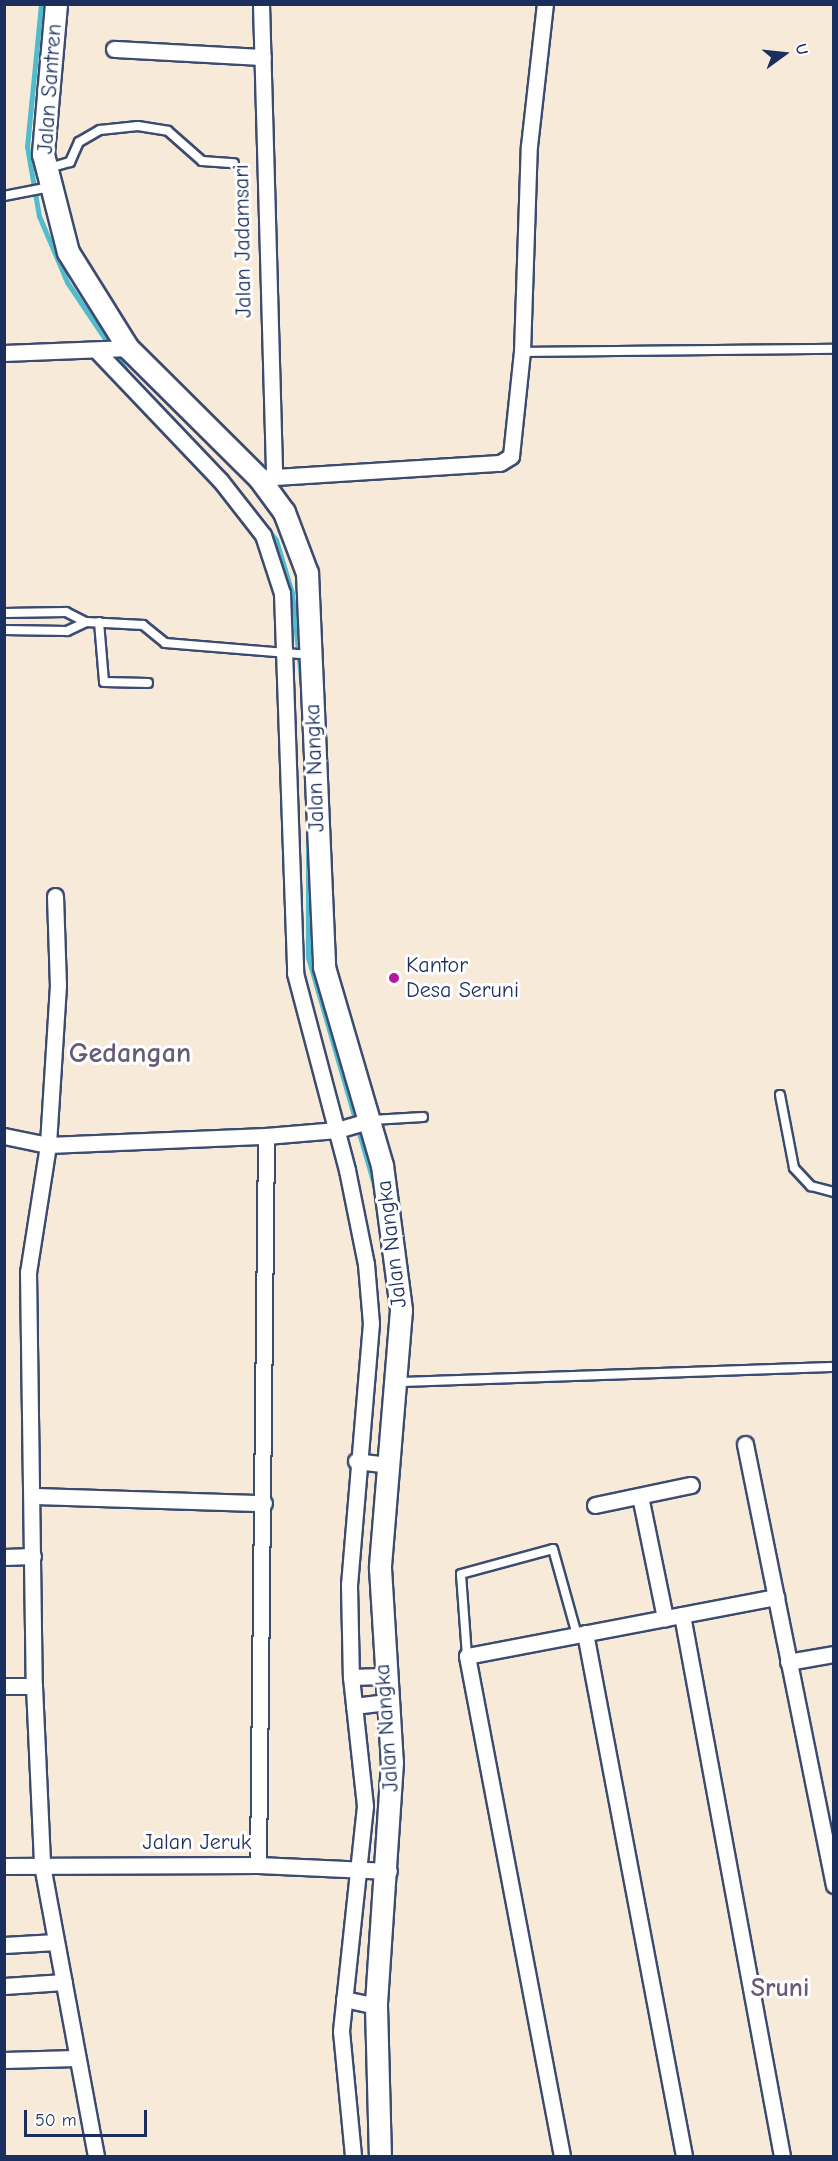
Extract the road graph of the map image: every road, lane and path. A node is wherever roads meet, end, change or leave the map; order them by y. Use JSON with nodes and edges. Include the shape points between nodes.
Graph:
{"nodes":[{"id":1,"x":57,"y":4,"type":"edge"},
{"id":2,"x":261,"y":4,"type":"edge"},
{"id":3,"x":545,"y":4,"type":"edge"},
{"id":4,"x":114,"y":49,"type":"dead end"},
{"id":5,"x":263,"y":57,"type":"junction"},
{"id":6,"x":234,"y":163,"type":"dead end"},
{"id":7,"x":45,"y":182,"type":"junction"},
{"id":8,"x":4,"y":196,"type":"edge"},
{"id":9,"x":123,"y":349,"type":"junction"},
{"id":10,"x":834,"y":349,"type":"edge"},
{"id":11,"x":100,"y":350,"type":"junction"},
{"id":12,"x":522,"y":352,"type":"junction"},
{"id":13,"x":4,"y":353,"type":"edge"},
{"id":14,"x":194,"y":415,"type":"joint"},
{"id":15,"x":267,"y":477,"type":"junction"},
{"id":16,"x":4,"y":613,"type":"edge"},
{"id":17,"x":86,"y":622,"type":"junction"},
{"id":18,"x":99,"y":622,"type":"junction"},
{"id":19,"x":4,"y":630,"type":"edge"},
{"id":20,"x":284,"y":652,"type":"junction"},
{"id":21,"x":309,"y":654,"type":"junction"},
{"id":22,"x":147,"y":683,"type":"dead end"},
{"id":23,"x":56,"y":896,"type":"dead end"},
{"id":24,"x":780,"y":1095,"type":"dead end"},
{"id":25,"x":423,"y":1117,"type":"dead end"},
{"id":26,"x":352,"y":1126,"type":"junction"},
{"id":27,"x":4,"y":1136,"type":"edge"},
{"id":28,"x":266,"y":1136,"type":"junction"},
{"id":29,"x":48,"y":1145,"type":"junction"},
{"id":30,"x":834,"y":1192,"type":"edge"},
{"id":31,"x":834,"y":1367,"type":"edge"},
{"id":32,"x":399,"y":1382,"type":"junction"},
{"id":33,"x":745,"y":1444,"type":"dead end"},
{"id":34,"x":359,"y":1461,"type":"junction"},
{"id":35,"x":387,"y":1465,"type":"junction"},
{"id":36,"x":691,"y":1485,"type":"dead end"},
{"id":37,"x":34,"y":1496,"type":"junction"},
{"id":38,"x":640,"y":1496,"type":"junction"},
{"id":39,"x":264,"y":1503,"type":"junction"},
{"id":40,"x":595,"y":1505,"type":"dead end"},
{"id":41,"x":33,"y":1556,"type":"junction"},
{"id":42,"x":4,"y":1557,"type":"edge"},
{"id":43,"x":776,"y":1597,"type":"junction"},
{"id":44,"x":682,"y":1615,"type":"junction"},
{"id":45,"x":665,"y":1618,"type":"junction"},
{"id":46,"x":581,"y":1634,"type":"junction"},
{"id":47,"x":834,"y":1654,"type":"edge"},
{"id":48,"x":467,"y":1656,"type":"junction"},
{"id":49,"x":788,"y":1662,"type":"junction"},
{"id":50,"x":382,"y":1676,"type":"junction"},
{"id":51,"x":354,"y":1677,"type":"junction"},
{"id":52,"x":4,"y":1686,"type":"edge"},
{"id":53,"x":34,"y":1686,"type":"junction"},
{"id":54,"x":384,"y":1702,"type":"junction"},
{"id":55,"x":357,"y":1706,"type":"junction"},
{"id":56,"x":42,"y":1865,"type":"junction"},
{"id":57,"x":258,"y":1865,"type":"junction"},
{"id":58,"x":4,"y":1866,"type":"edge"},
{"id":59,"x":387,"y":1871,"type":"junction"},
{"id":60,"x":362,"y":1872,"type":"junction"},
{"id":61,"x":834,"y":1885,"type":"edge"},
{"id":62,"x":56,"y":1942,"type":"junction"},
{"id":63,"x":4,"y":1945,"type":"edge"},
{"id":64,"x":64,"y":1982,"type":"junction"},
{"id":65,"x":4,"y":1986,"type":"edge"},
{"id":66,"x":347,"y":2000,"type":"junction"},
{"id":67,"x":374,"y":2006,"type":"junction"},
{"id":68,"x":76,"y":2058,"type":"junction"},
{"id":69,"x":4,"y":2060,"type":"edge"},
{"id":70,"x":96,"y":2157,"type":"edge"},
{"id":71,"x":353,"y":2157,"type":"edge"},
{"id":72,"x":380,"y":2157,"type":"edge"},
{"id":73,"x":562,"y":2157,"type":"edge"},
{"id":74,"x":684,"y":2157,"type":"edge"},
{"id":75,"x":782,"y":2157,"type":"edge"}],
"edges":[{"from":1,"to":7,"type":"street","name":"Jalan Santren"},
{"from":2,"to":5,"type":"street","name":"Jalan Jadamsari"},
{"from":3,"to":12,"type":"street","via":[[529,146]]},
{"from":4,"to":5,"type":"street"},
{"from":5,"to":15,"type":"street","name":"Jalan Jadamsari"},
{"from":6,"to":7,"type":"lane","via":[[202,161],[168,130],[138,126],[99,130],[79,142],[70,162]]},
{"from":7,"to":8,"type":"lane","via":[[23,195]]},
{"from":7,"to":9,"type":"street","name":"Jalan Santren","via":[[68,252]]},
{"from":9,"to":11,"type":"street"},
{"from":9,"to":14,"type":"street","name":"Jalan Santren"},
{"from":10,"to":12,"type":"lane"},
{"from":11,"to":13,"type":"street"},
{"from":11,"to":20,"type":"street","via":[[220,480],[262,535],[282,593]]},
{"from":12,"to":15,"type":"street","via":[[507,462]]},
{"from":14,"to":15,"type":"street","name":"Jalan Nangka"},
{"from":15,"to":21,"type":"street","name":"Jalan Nangka","via":[[308,573]]},
{"from":16,"to":17,"type":"lane","via":[[66,612]]},
{"from":17,"to":18,"type":"lane"},
{"from":17,"to":19,"type":"lane","via":[[67,631]]},
{"from":18,"to":20,"type":"lane","via":[[142,625],[165,644]]},
{"from":18,"to":22,"type":"lane","via":[[104,682]]},
{"from":20,"to":21,"type":"lane"},
{"from":20,"to":26,"type":"street","via":[[295,973]]},
{"from":21,"to":26,"type":"street","name":"Jalan Nangka","via":[[324,967]]},
{"from":23,"to":29,"type":"street","via":[[58,985]]},
{"from":24,"to":30,"type":"lane","via":[[794,1168],[811,1186]]},
{"from":25,"to":26,"type":"lane"},
{"from":26,"to":28,"type":"street"},
{"from":26,"to":32,"type":"street","name":"Jalan Nangka","via":[[398,1262]]},
{"from":26,"to":34,"type":"street","via":[[371,1323]]},
{"from":27,"to":29,"type":"street"},
{"from":28,"to":29,"type":"street"},
{"from":28,"to":39,"type":"street"},
{"from":29,"to":37,"type":"street","via":[[28,1272],[27,1360]]},
{"from":31,"to":32,"type":"lane"},
{"from":32,"to":35,"type":"street","name":"Jalan Nangka"},
{"from":33,"to":43,"type":"street"},
{"from":34,"to":35,"type":"street"},
{"from":34,"to":51,"type":"street","via":[[349,1585]]},
{"from":35,"to":50,"type":"street","name":"Jalan Nangka","via":[[380,1568]]},
{"from":36,"to":38,"type":"street"},
{"from":37,"to":39,"type":"street"},
{"from":37,"to":41,"type":"street"},
{"from":38,"to":40,"type":"street"},
{"from":38,"to":45,"type":"street"},
{"from":39,"to":57,"type":"street"},
{"from":41,"to":42,"type":"street"},
{"from":41,"to":53,"type":"street"},
{"from":43,"to":44,"type":"street"},
{"from":43,"to":49,"type":"street"},
{"from":44,"to":45,"type":"street"},
{"from":44,"to":75,"type":"street"},
{"from":45,"to":46,"type":"street"},
{"from":46,"to":48,"type":"street"},
{"from":46,"to":48,"type":"lane","via":[[553,1549],[460,1574]]},
{"from":46,"to":74,"type":"street"},
{"from":47,"to":49,"type":"street"},
{"from":48,"to":73,"type":"street"},
{"from":49,"to":61,"type":"street"},
{"from":50,"to":51,"type":"street"},
{"from":50,"to":54,"type":"street","name":"Jalan Nangka"},
{"from":51,"to":55,"type":"street"},
{"from":52,"to":53,"type":"street"},
{"from":53,"to":56,"type":"street"},
{"from":54,"to":55,"type":"street"},
{"from":54,"to":59,"type":"street","name":"Jalan Nangka","via":[[392,1762]]},
{"from":55,"to":60,"type":"street","via":[[365,1789]]},
{"from":56,"to":57,"type":"street","name":"Jalan Jeruk"},
{"from":56,"to":58,"type":"street","name":"Jalan Jeruk"},
{"from":56,"to":62,"type":"street"},
{"from":57,"to":60,"type":"street","name":"Jalan Jeruk"},
{"from":59,"to":60,"type":"street","name":"Jalan Jeruk"},
{"from":59,"to":67,"type":"street","name":"Jalan Nangka"},
{"from":60,"to":66,"type":"street"},
{"from":62,"to":63,"type":"street"},
{"from":62,"to":64,"type":"street"},
{"from":64,"to":65,"type":"street"},
{"from":64,"to":68,"type":"street"},
{"from":66,"to":67,"type":"street"},
{"from":66,"to":71,"type":"street","via":[[342,2046]]},
{"from":67,"to":72,"type":"street","name":"Jalan Nangka"},
{"from":68,"to":69,"type":"street"},
{"from":68,"to":70,"type":"street"}]}
